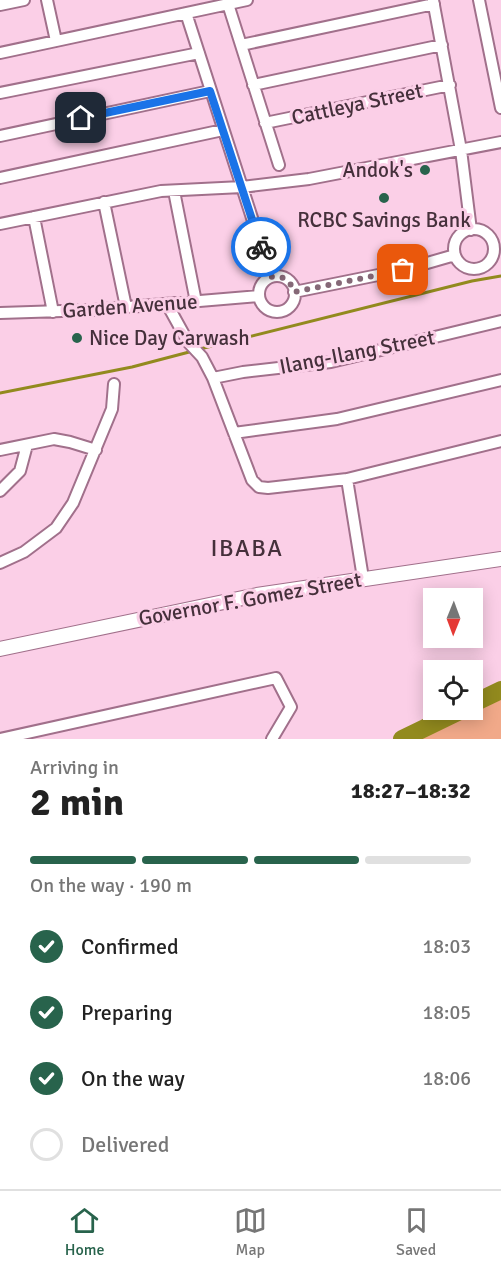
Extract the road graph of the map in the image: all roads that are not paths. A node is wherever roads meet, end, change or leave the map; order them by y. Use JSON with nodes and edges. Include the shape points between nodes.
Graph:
{"nodes":[{"id":1,"x":24,"y":0,"type":"edge"},
{"id":2,"x":47,"y":0,"type":"edge"},
{"id":3,"x":248,"y":0,"type":"edge"},
{"id":4,"x":479,"y":0,"type":"edge"},
{"id":5,"x":434,"y":2,"type":"edge"},
{"id":6,"x":228,"y":4,"type":"junction"},
{"id":7,"x":0,"y":5,"type":"edge"},
{"id":8,"x":186,"y":13,"type":"junction"},
{"id":9,"x":56,"y":41,"type":"junction"},
{"id":10,"x":241,"y":45,"type":"junction"},
{"id":11,"x":442,"y":45,"type":"junction"},
{"id":12,"x":0,"y":53,"type":"edge"},
{"id":13,"x":199,"y":53,"type":"junction"},
{"id":14,"x":253,"y":85,"type":"junction"},
{"id":15,"x":450,"y":85,"type":"junction"},
{"id":16,"x":210,"y":91,"type":"junction"},
{"id":17,"x":0,"y":93,"type":"edge"},
{"id":18,"x":501,"y":108,"type":"edge"},
{"id":19,"x":265,"y":123,"type":"junction"},
{"id":20,"x":224,"y":130,"type":"junction"},
{"id":21,"x":0,"y":136,"type":"edge"},
{"id":22,"x":501,"y":142,"type":"edge"},
{"id":23,"x":461,"y":150,"type":"junction"},
{"id":24,"x":279,"y":165,"type":"dead end"},
{"id":25,"x":0,"y":178,"type":"edge"},
{"id":26,"x":242,"y":187,"type":"junction"},
{"id":27,"x":174,"y":191,"type":"junction"},
{"id":28,"x":104,"y":202,"type":"junction"},
{"id":29,"x":34,"y":217,"type":"junction"},
{"id":30,"x":0,"y":224,"type":"edge"},
{"id":31,"x":471,"y":230,"type":"junction"},
{"id":32,"x":497,"y":240,"type":"edge"},
{"id":33,"x":455,"y":255,"type":"junction"},
{"id":34,"x":271,"y":277,"type":"junction"},
{"id":35,"x":294,"y":292,"type":"junction"},
{"id":36,"x":259,"y":296,"type":"junction"},
{"id":37,"x":196,"y":302,"type":"junction"},
{"id":38,"x":167,"y":304,"type":"junction"},
{"id":39,"x":126,"y":307,"type":"junction"},
{"id":40,"x":53,"y":312,"type":"junction"},
{"id":41,"x":0,"y":314,"type":"edge"},
{"id":42,"x":501,"y":321,"type":"edge"},
{"id":43,"x":213,"y":378,"type":"junction"},
{"id":44,"x":501,"y":380,"type":"edge"},
{"id":45,"x":114,"y":384,"type":"dead end"},
{"id":46,"x":234,"y":433,"type":"junction"},
{"id":47,"x":501,"y":441,"type":"edge"},
{"id":48,"x":27,"y":445,"type":"junction"},
{"id":49,"x":0,"y":450,"type":"edge"},
{"id":50,"x":96,"y":450,"type":"junction"},
{"id":51,"x":348,"y":479,"type":"junction"},
{"id":52,"x":0,"y":490,"type":"edge"},
{"id":53,"x":501,"y":559,"type":"edge"},
{"id":54,"x":0,"y":563,"type":"edge"},
{"id":55,"x":363,"y":578,"type":"junction"},
{"id":56,"x":0,"y":649,"type":"edge"},
{"id":57,"x":39,"y":735,"type":"edge"},
{"id":58,"x":0,"y":739,"type":"edge"},
{"id":59,"x":272,"y":739,"type":"edge"}],
"edges":[{"from":1,"to":7,"type":"street"},
{"from":2,"to":9,"type":"street"},
{"from":3,"to":6,"type":"street"},
{"from":4,"to":18,"type":"street"},
{"from":5,"to":10,"type":"street"},
{"from":5,"to":11,"type":"street"},
{"from":6,"to":8,"type":"street"},
{"from":6,"to":10,"type":"street"},
{"from":8,"to":9,"type":"street"},
{"from":8,"to":13,"type":"street"},
{"from":9,"to":12,"type":"street"},
{"from":10,"to":14,"type":"street"},
{"from":11,"to":14,"type":"street"},
{"from":11,"to":15,"type":"street"},
{"from":13,"to":16,"type":"street"},
{"from":13,"to":17,"type":"street"},
{"from":14,"to":19,"type":"street"},
{"from":15,"to":19,"type":"street","name":"Cattleya Street"},
{"from":15,"to":23,"type":"street"},
{"from":16,"to":20,"type":"street"},
{"from":16,"to":21,"type":"street"},
{"from":19,"to":24,"type":"street"},
{"from":20,"to":25,"type":"street"},
{"from":20,"to":26,"type":"street"},
{"from":22,"to":23,"type":"street"},
{"from":23,"to":26,"type":"street","via":[[352,172]]},
{"from":23,"to":31,"type":"street"},
{"from":26,"to":27,"type":"street"},
{"from":26,"to":34,"type":"street"},
{"from":27,"to":28,"type":"street"},
{"from":27,"to":37,"type":"street"},
{"from":28,"to":29,"type":"street"},
{"from":28,"to":39,"type":"street"},
{"from":29,"to":30,"type":"street"},
{"from":29,"to":40,"type":"street"},
{"from":31,"to":32,"type":"street","via":[[485,232]]},
{"from":31,"to":33,"type":"street","via":[[458,238]]},
{"from":32,"to":33,"type":"street","via":[[492,258],[481,268],[465,267]]},
{"from":33,"to":35,"type":"street"},
{"from":34,"to":35,"type":"street","via":[[286,279]]},
{"from":34,"to":36,"type":"street","via":[[261,285]]},
{"from":35,"to":36,"type":"street","via":[[291,305],[279,311],[266,308]]},
{"from":36,"to":37,"type":"street","name":"Garden Avenue"},
{"from":37,"to":38,"type":"street","name":"Garden Avenue"},
{"from":38,"to":39,"type":"street","name":"Garden Avenue"},
{"from":38,"to":43,"type":"street"},
{"from":39,"to":40,"type":"street","name":"Garden Avenue"},
{"from":40,"to":41,"type":"street","name":"Garden Avenue"},
{"from":42,"to":43,"type":"street","name":"Ilang-Ilang Street","via":[[332,362]]},
{"from":43,"to":46,"type":"street"},
{"from":44,"to":46,"type":"street","via":[[337,419]]},
{"from":45,"to":50,"type":"street","via":[[112,409]]},
{"from":46,"to":51,"type":"street","via":[[252,480],[259,487]]},
{"from":47,"to":51,"type":"street"},
{"from":48,"to":49,"type":"street"},
{"from":48,"to":50,"type":"street","via":[[54,439]]},
{"from":48,"to":52,"type":"street","via":[[20,471]]},
{"from":50,"to":54,"type":"street","via":[[73,503],[56,528],[24,552]]},
{"from":51,"to":55,"type":"street"},
{"from":53,"to":55,"type":"street","name":"Governor F. Gomez Street"},
{"from":55,"to":56,"type":"street","name":"Governor F. Gomez Street","via":[[208,604]]},
{"from":57,"to":58,"type":"street"},
{"from":57,"to":59,"type":"street","via":[[276,678],[291,707]]}]}
